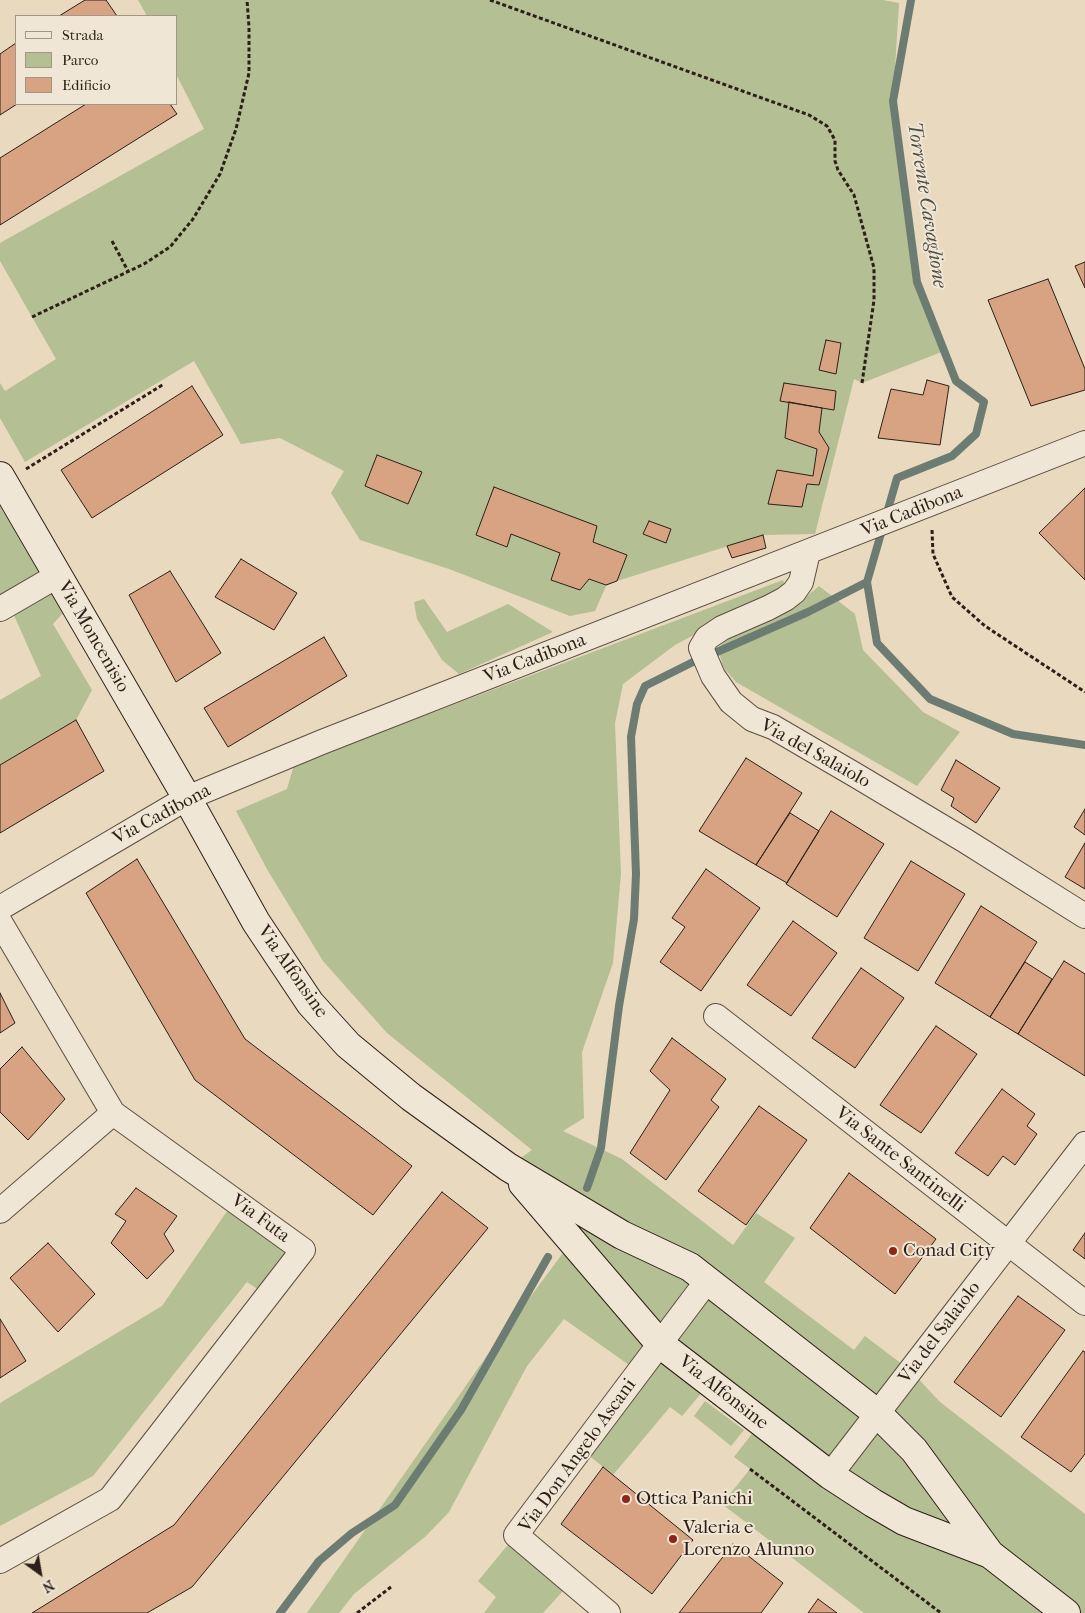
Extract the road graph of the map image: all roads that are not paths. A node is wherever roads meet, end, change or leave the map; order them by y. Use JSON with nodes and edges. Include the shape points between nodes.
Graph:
{"nodes":[{"id":1,"x":1085,"y":443,"type":"edge"},
{"id":2,"x":2,"y":480,"type":"edge"},
{"id":3,"x":808,"y":552,"type":"junction"},
{"id":4,"x":57,"y":576,"type":"junction"},
{"id":5,"x":0,"y":608,"type":"edge"},
{"id":6,"x":187,"y":798,"type":"junction"},
{"id":7,"x":0,"y":908,"type":"edge"},
{"id":8,"x":1085,"y":916,"type":"edge"},
{"id":9,"x":0,"y":922,"type":"edge"},
{"id":10,"x":716,"y":1016,"type":"dead end"},
{"id":11,"x":113,"y":1113,"type":"junction"},
{"id":12,"x":1085,"y":1144,"type":"edge"},
{"id":13,"x":508,"y":1167,"type":"junction"},
{"id":14,"x":0,"y":1211,"type":"edge"},
{"id":15,"x":1008,"y":1244,"type":"junction"},
{"id":16,"x":707,"y":1281,"type":"junction"},
{"id":17,"x":1085,"y":1303,"type":"edge"},
{"id":18,"x":660,"y":1344,"type":"junction"},
{"id":19,"x":878,"y":1414,"type":"junction"},
{"id":20,"x":830,"y":1475,"type":"junction"},
{"id":21,"x":990,"y":1554,"type":"junction"},
{"id":22,"x":0,"y":1562,"type":"edge"},
{"id":23,"x":608,"y":1613,"type":"edge"},
{"id":24,"x":1066,"y":1613,"type":"edge"}],
"edges":[{"from":1,"to":3,"type":"street","name":"Via Cadibona"},
{"from":2,"to":4,"type":"main road","name":"Via Moncenisio"},
{"from":3,"to":6,"type":"street","name":"Via Cadibona"},
{"from":3,"to":8,"type":"street","name":"Via del Salaiolo","via":[[801,582],[794,592],[768,608],[722,628],[707,638],[700,648],[712,676],[731,702],[752,719],[773,727],[857,776]]},
{"from":4,"to":5,"type":"street"},
{"from":4,"to":6,"type":"main road","name":"Via Moncenisio"},
{"from":6,"to":7,"type":"street","name":"Via Cadibona"},
{"from":6,"to":13,"type":"main road","name":"Via Alfonsine","via":[[256,922],[310,1003],[348,1045],[411,1097]]},
{"from":9,"to":11,"type":"street","name":"Via Futa"},
{"from":10,"to":15,"type":"street","name":"Via Sante Santinelli"},
{"from":11,"to":14,"type":"street"},
{"from":11,"to":22,"type":"street","name":"Via Futa","via":[[303,1250],[110,1499]]},
{"from":12,"to":15,"type":"street","name":"Via del Salaiolo"},
{"from":13,"to":16,"type":"main road","name":"Via Alfonsine","via":[[622,1235],[690,1267]]},
{"from":13,"to":18,"type":"main road","name":"Via Alfonsine"},
{"from":15,"to":17,"type":"street","name":"Via Sante Santinelli"},
{"from":15,"to":19,"type":"street","name":"Via del Salaiolo"},
{"from":16,"to":18,"type":"street","name":"Via Don Angelo Ascani"},
{"from":16,"to":19,"type":"main road","name":"Via Alfonsine"},
{"from":18,"to":20,"type":"main road","name":"Via Alfonsine"},
{"from":18,"to":23,"type":"street","name":"Via Don Angelo Ascani","via":[[516,1535]]},
{"from":19,"to":20,"type":"street","name":"Via del Salaiolo"},
{"from":19,"to":21,"type":"main road","name":"Via Alfonsine","via":[[914,1450]]},
{"from":20,"to":21,"type":"main road","name":"Via Alfonsine","via":[[904,1521]]},
{"from":21,"to":24,"type":"main road","name":"Via Alfonsine"}]}
